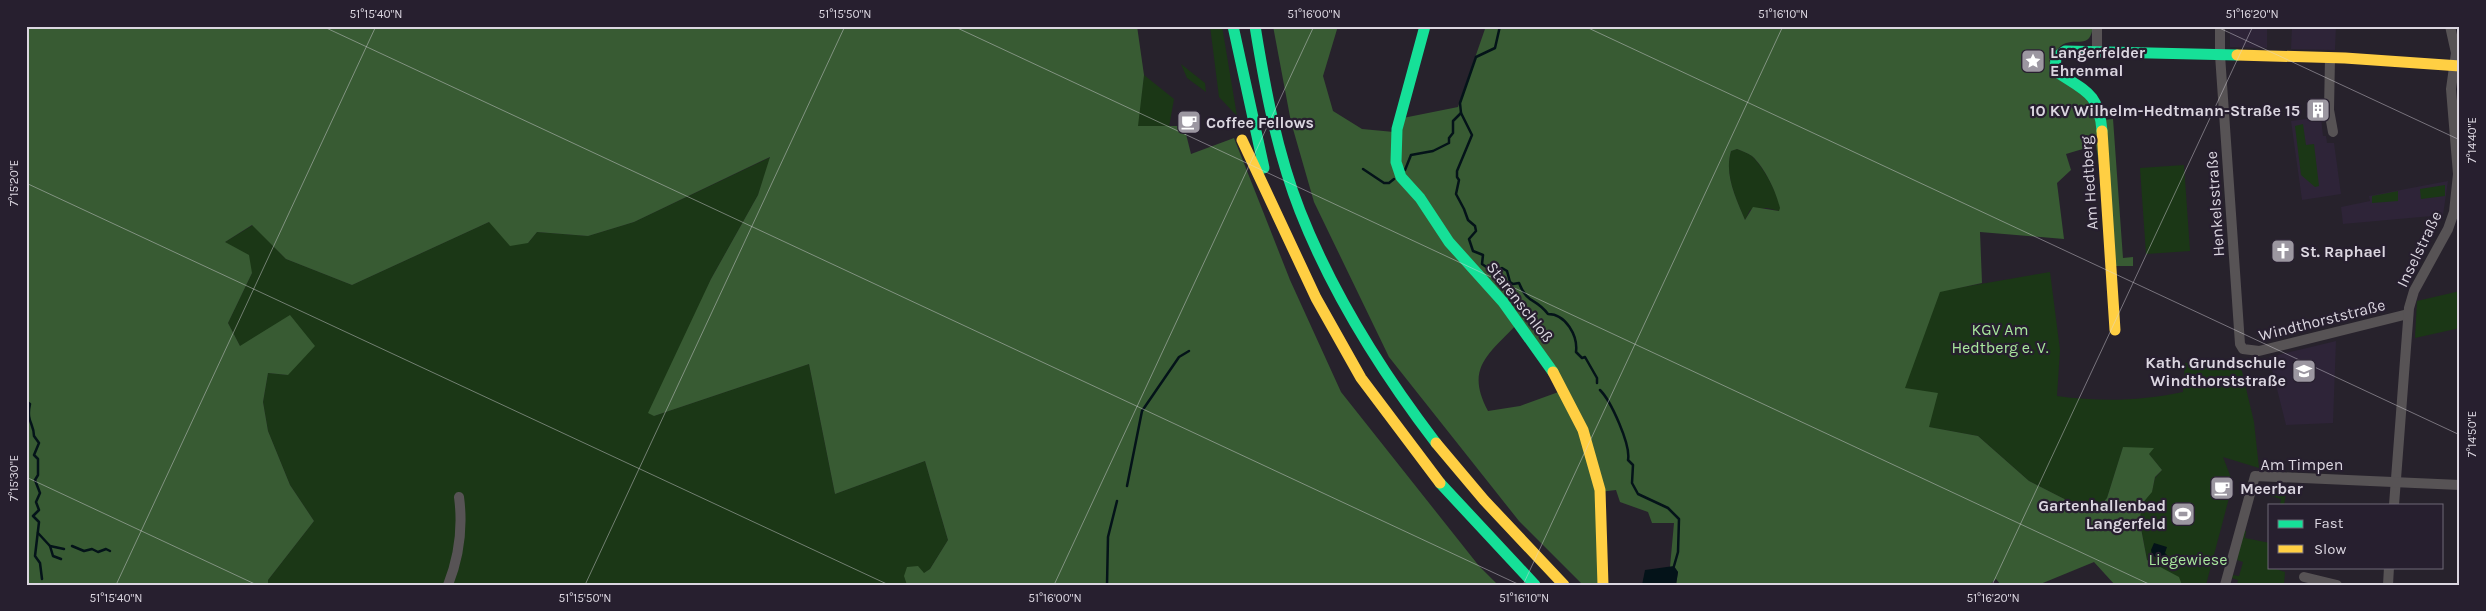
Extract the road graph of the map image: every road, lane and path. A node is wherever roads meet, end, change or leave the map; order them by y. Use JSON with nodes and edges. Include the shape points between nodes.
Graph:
{"nodes":[{"id":1,"x":1233,"y":26,"type":"edge"},
{"id":2,"x":1255,"y":26,"type":"edge"},
{"id":3,"x":1425,"y":26,"type":"edge"},
{"id":4,"x":2097,"y":26,"type":"edge"},
{"id":5,"x":2220,"y":26,"type":"edge"},
{"id":6,"x":2450,"y":26,"type":"edge"},
{"id":7,"x":2097,"y":52,"type":"junction"},
{"id":8,"x":2220,"y":55,"type":"junction"},
{"id":9,"x":2330,"y":58,"type":"junction"},
{"id":10,"x":2456,"y":66,"type":"edge"},
{"id":11,"x":2333,"y":132,"type":"dead end"},
{"id":12,"x":1242,"y":140,"type":"dead end"},
{"id":13,"x":1275,"y":207,"type":"junction"},
{"id":14,"x":2408,"y":314,"type":"junction"},
{"id":15,"x":2114,"y":330,"type":"dead end"},
{"id":16,"x":2243,"y":349,"type":"joint"},
{"id":17,"x":2395,"y":481,"type":"junction"},
{"id":18,"x":2460,"y":485,"type":"edge"},
{"id":19,"x":459,"y":497,"type":"dead end"},
{"id":20,"x":2394,"y":504,"type":"edge"},
{"id":21,"x":2389,"y":568,"type":"edge"},
{"id":22,"x":2304,"y":577,"type":"dead end"},
{"id":23,"x":448,"y":585,"type":"edge"},
{"id":24,"x":1535,"y":585,"type":"edge"},
{"id":25,"x":1564,"y":585,"type":"edge"},
{"id":26,"x":1603,"y":585,"type":"edge"},
{"id":27,"x":2225,"y":585,"type":"edge"},
{"id":28,"x":2337,"y":585,"type":"edge"},
{"id":29,"x":2388,"y":585,"type":"edge"}],
"edges":[{"from":1,"to":13,"type":"main road","via":[[1245,89]]},
{"from":2,"to":25,"type":"main road","via":[[1270,109],[1300,210],[1344,306],[1375,361],[1423,429],[1485,503]]},
{"from":3,"to":26,"type":"main road","name":"Starenschloß","via":[[1397,129],[1396,162],[1400,177],[1420,198],[1448,242],[1503,302],[1558,377],[1583,430],[1600,490]]},
{"from":4,"to":7,"type":"street"},
{"from":5,"to":8,"type":"street","name":"Henkelsstraße"},
{"from":6,"to":10,"type":"street","name":"Inselstraße"},
{"from":7,"to":8,"type":"main road"},
{"from":7,"to":15,"type":"main road","name":"Am Hedtberg","via":[[2065,51],[2056,57],[2055,71],[2094,97],[2101,119]]},
{"from":8,"to":9,"type":"main road"},
{"from":8,"to":16,"type":"street","name":"Henkelsstraße","via":[[2240,344]]},
{"from":9,"to":10,"type":"main road"},
{"from":9,"to":11,"type":"street","via":[[2329,110]]},
{"from":10,"to":14,"type":"street","name":"Inselstraße","via":[[2451,89],[2458,174],[2454,212],[2412,297]]},
{"from":12,"to":13,"type":"main road"},
{"from":13,"to":24,"type":"main road","via":[[1316,298],[1361,378],[1430,472]]},
{"from":14,"to":16,"type":"street","name":"Windthorststraße","via":[[2260,351]]},
{"from":14,"to":17,"type":"street","name":"Inselstraße"},
{"from":17,"to":18,"type":"street","name":"Am Timpen"},
{"from":17,"to":20,"type":"street","name":"Inselstraße"},
{"from":17,"to":27,"type":"street","name":"Am Timpen","via":[[2255,476]]},
{"from":19,"to":23,"type":"street","via":[[462,517],[458,552]]},
{"from":21,"to":29,"type":"street"},
{"from":22,"to":28,"type":"street"}]}
